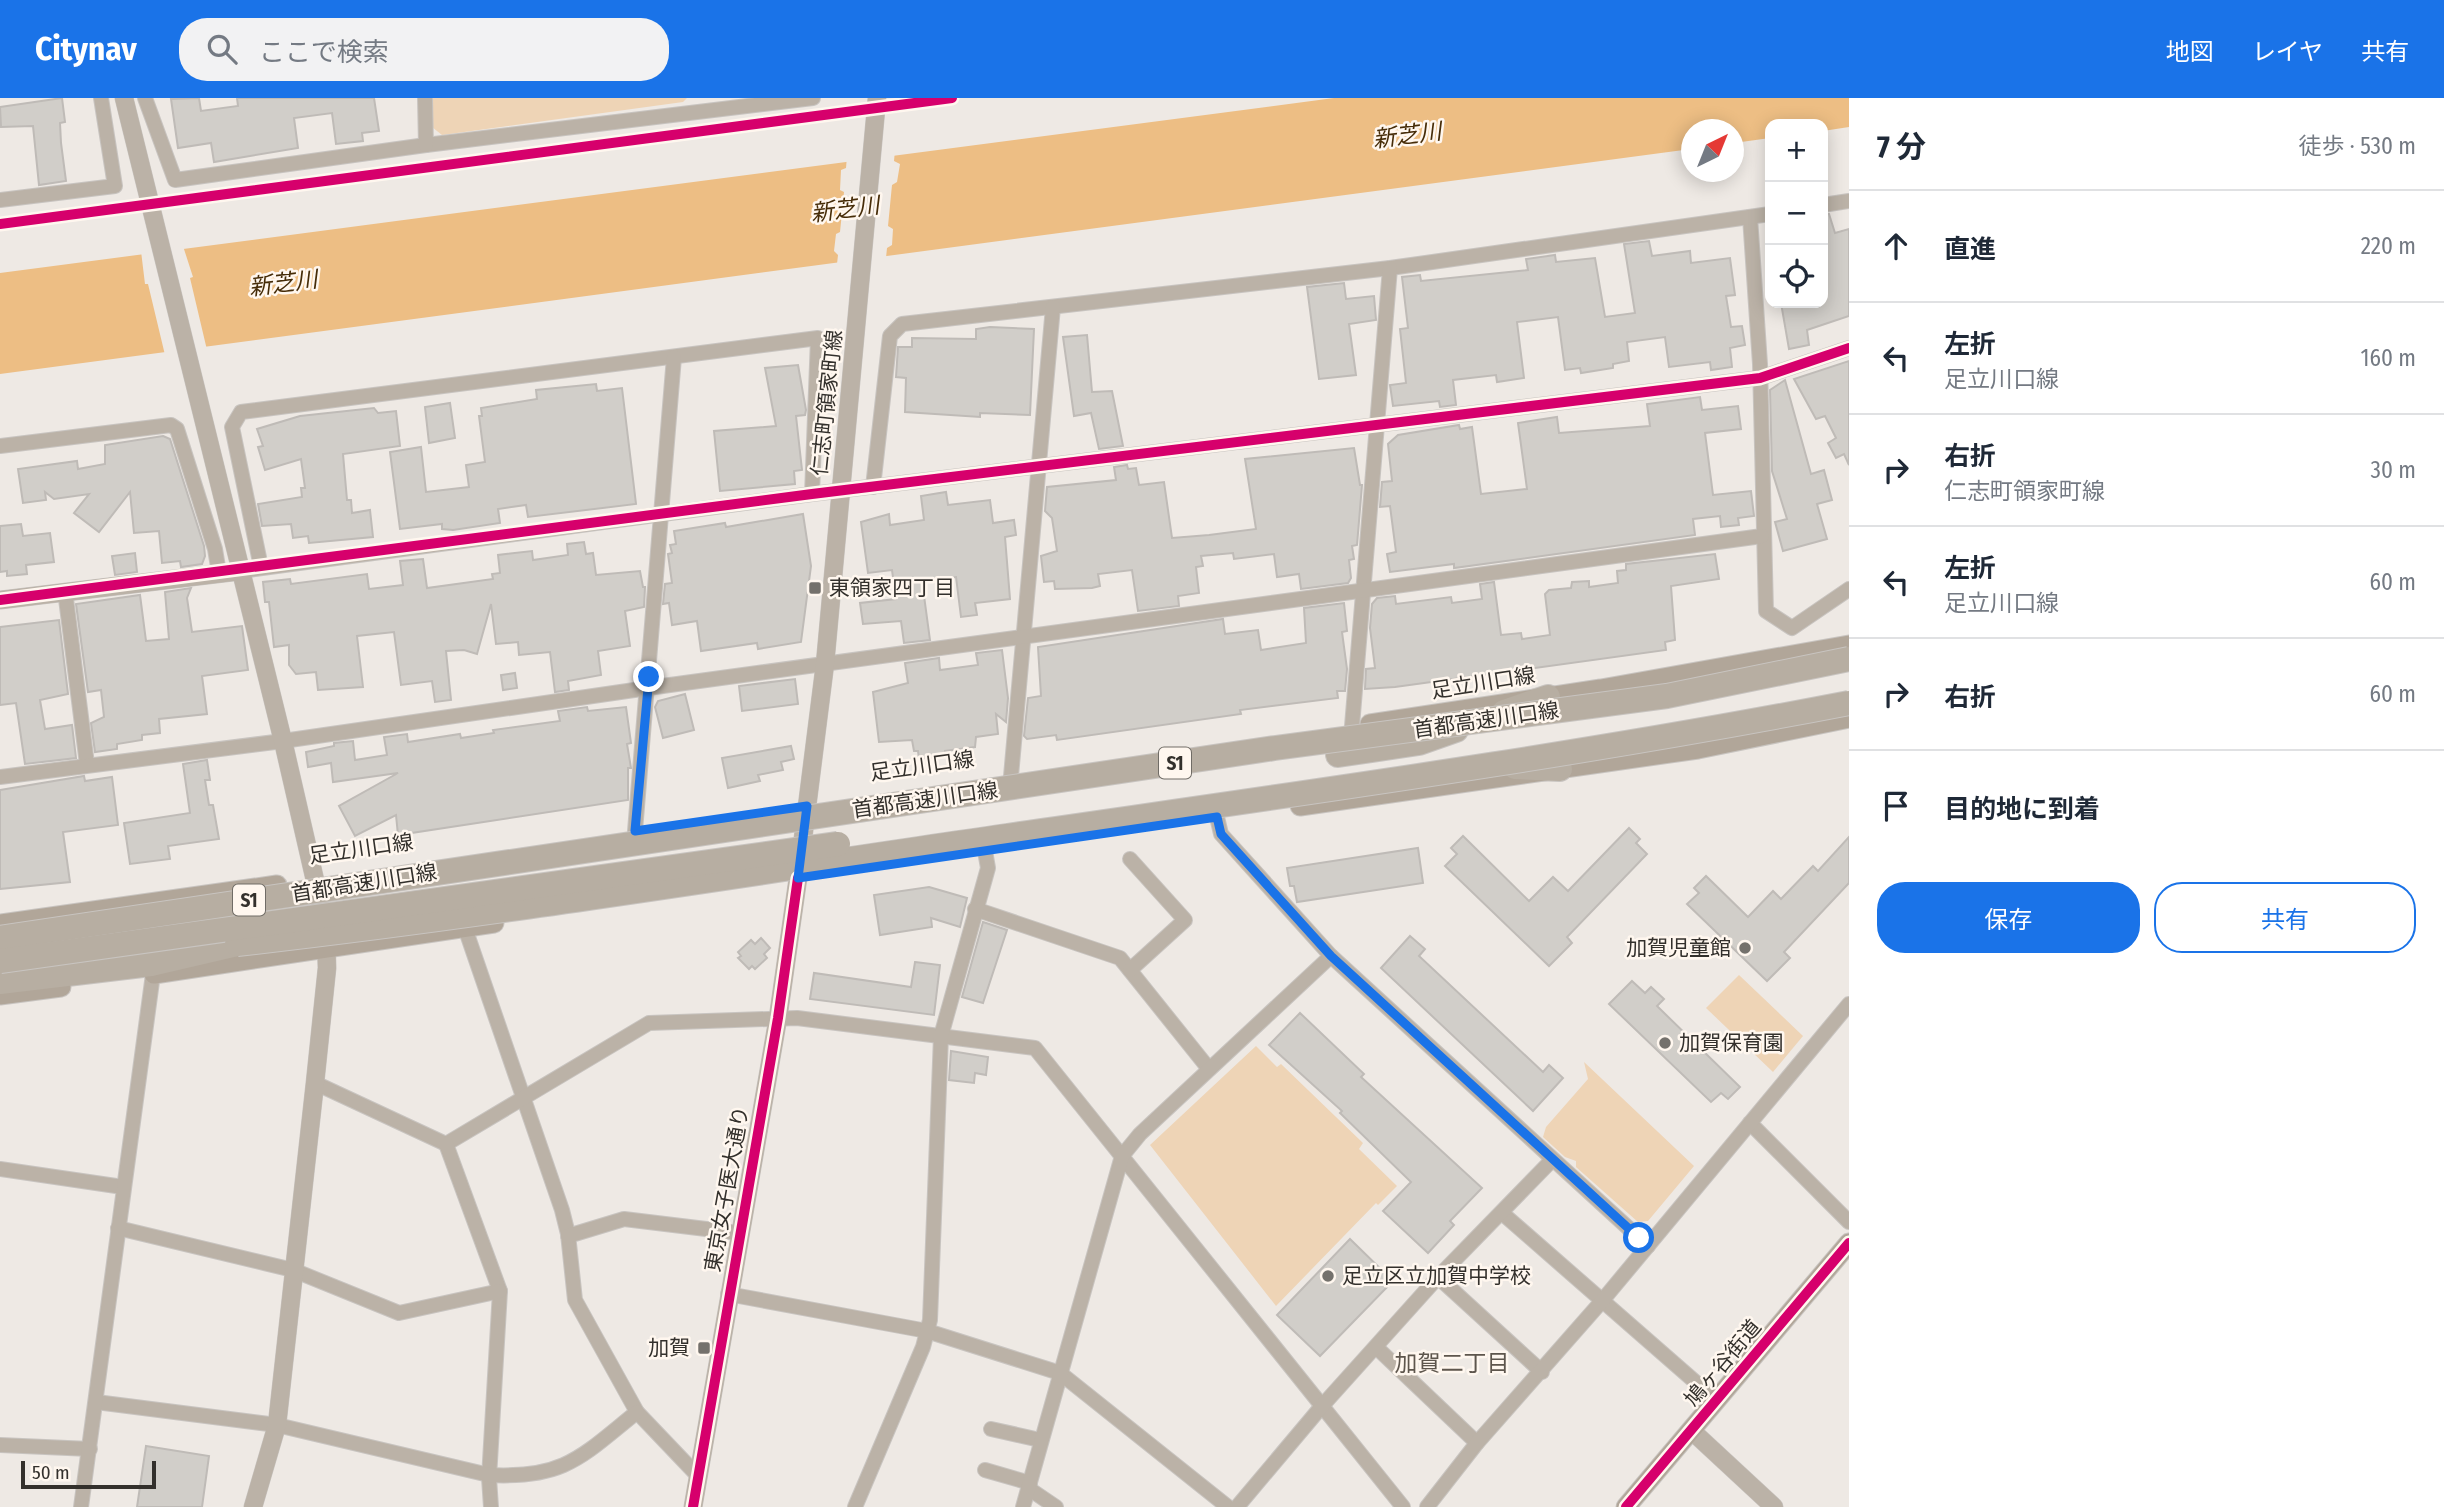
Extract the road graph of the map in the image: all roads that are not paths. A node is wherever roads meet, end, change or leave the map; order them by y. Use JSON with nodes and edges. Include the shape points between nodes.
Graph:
{"nodes":[{"id":1,"x":101,"y":98,"type":"edge"},
{"id":2,"x":124,"y":98,"type":"edge"},
{"id":3,"x":145,"y":98,"type":"edge"},
{"id":4,"x":425,"y":98,"type":"edge"},
{"id":5,"x":813,"y":98,"type":"edge"},
{"id":6,"x":877,"y":98,"type":"edge"},
{"id":7,"x":697,"y":104,"type":"edge"},
{"id":8,"x":426,"y":145,"type":"junction"},
{"id":9,"x":0,"y":200,"type":"edge"},
{"id":10,"x":1849,"y":201,"type":"edge"},
{"id":11,"x":1828,"y":204,"type":"edge"},
{"id":12,"x":1765,"y":215,"type":"edge"},
{"id":13,"x":1750,"y":217,"type":"junction"},
{"id":14,"x":1390,"y":268,"type":"junction"},
{"id":15,"x":1053,"y":307,"type":"junction"},
{"id":16,"x":1849,"y":348,"type":"edge"},
{"id":17,"x":674,"y":357,"type":"junction"},
{"id":18,"x":1760,"y":378,"type":"junction"},
{"id":19,"x":1378,"y":424,"type":"junction"},
{"id":20,"x":0,"y":446,"type":"edge"},
{"id":21,"x":1037,"y":467,"type":"junction"},
{"id":22,"x":873,"y":487,"type":"junction"},
{"id":23,"x":841,"y":491,"type":"junction"},
{"id":24,"x":812,"y":494,"type":"junction"},
{"id":25,"x":661,"y":514,"type":"junction"},
{"id":26,"x":1762,"y":536,"type":"junction"},
{"id":27,"x":261,"y":567,"type":"junction"},
{"id":28,"x":241,"y":571,"type":"junction"},
{"id":29,"x":219,"y":572,"type":"junction"},
{"id":30,"x":1849,"y":589,"type":"edge"},
{"id":31,"x":65,"y":591,"type":"junction"},
{"id":32,"x":1362,"y":591,"type":"junction"},
{"id":33,"x":0,"y":600,"type":"edge"},
{"id":34,"x":1023,"y":637,"type":"junction"},
{"id":35,"x":1849,"y":645,"type":"edge"},
{"id":36,"x":1849,"y":659,"type":"edge"},
{"id":37,"x":825,"y":664,"type":"junction"},
{"id":38,"x":648,"y":688,"type":"junction"},
{"id":39,"x":1548,"y":696,"type":"junction"},
{"id":40,"x":1849,"y":703,"type":"edge"},
{"id":41,"x":1849,"y":718,"type":"edge"},
{"id":42,"x":1352,"y":726,"type":"junction"},
{"id":43,"x":283,"y":741,"type":"junction"},
{"id":44,"x":87,"y":764,"type":"junction"},
{"id":45,"x":1339,"y":766,"type":"junction"},
{"id":46,"x":1560,"y":769,"type":"junction"},
{"id":47,"x":1011,"y":776,"type":"junction"},
{"id":48,"x":0,"y":777,"type":"edge"},
{"id":49,"x":807,"y":806,"type":"junction"},
{"id":50,"x":1217,"y":817,"type":"junction"},
{"id":51,"x":635,"y":831,"type":"junction"},
{"id":52,"x":985,"y":851,"type":"junction"},
{"id":53,"x":1130,"y":859,"type":"dead end"},
{"id":54,"x":499,"y":862,"type":"junction"},
{"id":55,"x":798,"y":878,"type":"junction"},
{"id":56,"x":316,"y":879,"type":"junction"},
{"id":57,"x":975,"y":909,"type":"junction"},
{"id":58,"x":0,"y":924,"type":"edge"},
{"id":59,"x":465,"y":928,"type":"junction"},
{"id":60,"x":0,"y":938,"type":"edge"},
{"id":61,"x":237,"y":944,"type":"junction"},
{"id":62,"x":328,"y":948,"type":"junction"},
{"id":63,"x":1331,"y":956,"type":"junction"},
{"id":64,"x":0,"y":964,"type":"edge"},
{"id":65,"x":1130,"y":970,"type":"junction"},
{"id":66,"x":153,"y":974,"type":"junction"},
{"id":67,"x":0,"y":982,"type":"edge"},
{"id":68,"x":0,"y":995,"type":"edge"},
{"id":69,"x":1849,"y":1004,"type":"edge"},
{"id":70,"x":778,"y":1018,"type":"junction"},
{"id":71,"x":941,"y":1036,"type":"junction"},
{"id":72,"x":1209,"y":1069,"type":"junction"},
{"id":73,"x":315,"y":1083,"type":"junction"},
{"id":74,"x":524,"y":1099,"type":"junction"},
{"id":75,"x":1750,"y":1123,"type":"junction"},
{"id":76,"x":446,"y":1144,"type":"junction"},
{"id":77,"x":1122,"y":1156,"type":"junction"},
{"id":78,"x":1552,"y":1160,"type":"junction"},
{"id":79,"x":0,"y":1169,"type":"edge"},
{"id":80,"x":124,"y":1188,"type":"junction"},
{"id":81,"x":1502,"y":1213,"type":"junction"},
{"id":82,"x":1849,"y":1222,"type":"edge"},
{"id":83,"x":118,"y":1228,"type":"junction"},
{"id":84,"x":739,"y":1233,"type":"junction"},
{"id":85,"x":568,"y":1236,"type":"junction"},
{"id":86,"x":1849,"y":1243,"type":"edge"},
{"id":87,"x":1648,"y":1246,"type":"junction"},
{"id":88,"x":293,"y":1270,"type":"junction"},
{"id":89,"x":1438,"y":1277,"type":"junction"},
{"id":90,"x":500,"y":1291,"type":"junction"},
{"id":91,"x":728,"y":1294,"type":"junction"},
{"id":92,"x":1602,"y":1301,"type":"junction"},
{"id":93,"x":927,"y":1331,"type":"junction"},
{"id":94,"x":1376,"y":1347,"type":"junction"},
{"id":95,"x":1542,"y":1372,"type":"junction"},
{"id":96,"x":1060,"y":1373,"type":"junction"},
{"id":97,"x":1716,"y":1400,"type":"junction"},
{"id":98,"x":96,"y":1402,"type":"junction"},
{"id":99,"x":1322,"y":1406,"type":"junction"},
{"id":100,"x":637,"y":1412,"type":"junction"},
{"id":101,"x":277,"y":1426,"type":"junction"},
{"id":102,"x":991,"y":1429,"type":"dead end"},
{"id":103,"x":1691,"y":1430,"type":"junction"},
{"id":104,"x":1040,"y":1440,"type":"junction"},
{"id":105,"x":1477,"y":1443,"type":"junction"},
{"id":106,"x":0,"y":1445,"type":"edge"},
{"id":107,"x":90,"y":1449,"type":"junction"},
{"id":108,"x":985,"y":1470,"type":"dead end"},
{"id":109,"x":489,"y":1475,"type":"junction"},
{"id":110,"x":698,"y":1476,"type":"junction"},
{"id":111,"x":1029,"y":1485,"type":"junction"},
{"id":112,"x":81,"y":1507,"type":"edge"},
{"id":113,"x":253,"y":1507,"type":"edge"},
{"id":114,"x":491,"y":1507,"type":"edge"},
{"id":115,"x":693,"y":1507,"type":"edge"},
{"id":116,"x":855,"y":1507,"type":"edge"},
{"id":117,"x":1023,"y":1507,"type":"edge"},
{"id":118,"x":1056,"y":1507,"type":"edge"},
{"id":119,"x":1228,"y":1507,"type":"edge"},
{"id":120,"x":1237,"y":1507,"type":"edge"},
{"id":121,"x":1402,"y":1507,"type":"edge"},
{"id":122,"x":1427,"y":1507,"type":"edge"},
{"id":123,"x":1626,"y":1507,"type":"edge"},
{"id":124,"x":1774,"y":1507,"type":"edge"}],
"edges":[{"from":1,"to":9,"type":"street","via":[[115,186]]},
{"from":2,"to":28,"type":"street"},
{"from":3,"to":8,"type":"street","via":[[175,180]]},
{"from":4,"to":8,"type":"street"},
{"from":5,"to":7,"type":"street"},
{"from":6,"to":23,"type":"street","name":"仁志町領家町線"},
{"from":7,"to":8,"type":"street"},
{"from":10,"to":11,"type":"street"},
{"from":12,"to":13,"type":"street"},
{"from":13,"to":14,"type":"street"},
{"from":13,"to":18,"type":"street"},
{"from":14,"to":15,"type":"street"},
{"from":14,"to":19,"type":"street"},
{"from":15,"to":21,"type":"street"},
{"from":15,"to":22,"type":"street","via":[[902,324],[890,336]]},
{"from":16,"to":18,"type":"street"},
{"from":17,"to":24,"type":"street","via":[[818,338]]},
{"from":17,"to":25,"type":"street"},
{"from":17,"to":27,"type":"street","via":[[241,412],[232,427]]},
{"from":18,"to":19,"type":"street"},
{"from":18,"to":26,"type":"street"},
{"from":19,"to":21,"type":"street"},
{"from":19,"to":32,"type":"street"},
{"from":20,"to":29,"type":"street","via":[[171,425],[177,429]]},
{"from":21,"to":22,"type":"street"},
{"from":21,"to":34,"type":"street"},
{"from":22,"to":23,"type":"street"},
{"from":23,"to":24,"type":"street"},
{"from":23,"to":37,"type":"street","name":"仁志町領家町線"},
{"from":24,"to":25,"type":"street"},
{"from":25,"to":27,"type":"street"},
{"from":25,"to":38,"type":"street"},
{"from":26,"to":30,"type":"street","via":[[1766,611],[1792,628]]},
{"from":26,"to":32,"type":"street"},
{"from":27,"to":28,"type":"street"},
{"from":28,"to":29,"type":"street"},
{"from":28,"to":43,"type":"street"},
{"from":29,"to":31,"type":"street"},
{"from":31,"to":33,"type":"street"},
{"from":31,"to":44,"type":"street"},
{"from":32,"to":34,"type":"street"},
{"from":32,"to":42,"type":"street"},
{"from":34,"to":37,"type":"street"},
{"from":34,"to":47,"type":"street"},
{"from":35,"to":39,"type":"main road","name":"足立川口線"},
{"from":36,"to":54,"type":"highway","name":"首都高速川口線","number":"S1","bridge":true,"via":[[1667,696]]},
{"from":37,"to":38,"type":"street"},
{"from":37,"to":49,"type":"street","name":"仁志町領家町線"},
{"from":38,"to":43,"type":"street"},
{"from":38,"to":51,"type":"street"},
{"from":39,"to":42,"type":"main road","name":"足立川口線"},
{"from":39,"to":45,"type":"highway","number":"S1","via":[[1419,743]]},
{"from":40,"to":61,"type":"highway","name":"首都高速川口線","number":"S1","bridge":true,"via":[[1655,741],[1282,799],[443,919]]},
{"from":41,"to":46,"type":"main road","via":[[1698,749]]},
{"from":42,"to":47,"type":"main road","name":"足立川口線"},
{"from":43,"to":44,"type":"street"},
{"from":43,"to":56,"type":"street"},
{"from":44,"to":48,"type":"street"},
{"from":45,"to":46,"type":"highway"},
{"from":45,"to":54,"type":"highway","number":"S1","bridge":true,"via":[[603,858]]},
{"from":45,"to":64,"type":"highway","bridge":true},
{"from":46,"to":50,"type":"main road"},
{"from":47,"to":49,"type":"main road","name":"足立川口線"},
{"from":49,"to":51,"type":"main road","name":"足立川口線"},
{"from":49,"to":55,"type":"street","name":"仁志町領家町線"},
{"from":50,"to":52,"type":"main road"},
{"from":50,"to":63,"type":"street","via":[[1221,834]]},
{"from":51,"to":56,"type":"main road","name":"足立川口線"},
{"from":52,"to":55,"type":"main road"},
{"from":52,"to":57,"type":"street","via":[[988,868]]},
{"from":53,"to":65,"type":"street","via":[[1185,920]]},
{"from":54,"to":60,"type":"highway","name":"首都高速川口線","number":"S1","bridge":true},
{"from":55,"to":59,"type":"main road"},
{"from":55,"to":70,"type":"street","name":"東京女子医大通り"},
{"from":56,"to":58,"type":"main road","name":"足立川口線"},
{"from":56,"to":62,"type":"street"},
{"from":57,"to":65,"type":"street","via":[[1120,958]]},
{"from":57,"to":71,"type":"street"},
{"from":59,"to":62,"type":"main road"},
{"from":59,"to":74,"type":"street"},
{"from":61,"to":64,"type":"highway","name":"首都高速川口線","number":"S1"},
{"from":61,"to":67,"type":"highway","number":"S1","via":[[151,964]]},
{"from":62,"to":66,"type":"main road"},
{"from":62,"to":73,"type":"street"},
{"from":63,"to":72,"type":"street"},
{"from":63,"to":78,"type":"street"},
{"from":65,"to":72,"type":"street"},
{"from":66,"to":68,"type":"main road"},
{"from":66,"to":80,"type":"street"},
{"from":69,"to":75,"type":"street"},
{"from":70,"to":71,"type":"street"},
{"from":70,"to":74,"type":"street","via":[[649,1023]]},
{"from":70,"to":84,"type":"street","name":"東京女子医大通り"},
{"from":71,"to":77,"type":"street","via":[[1034,1048]]},
{"from":71,"to":93,"type":"street"},
{"from":72,"to":77,"type":"street"},
{"from":73,"to":76,"type":"street"},
{"from":73,"to":88,"type":"street"},
{"from":74,"to":76,"type":"street"},
{"from":74,"to":85,"type":"street"},
{"from":75,"to":82,"type":"street"},
{"from":75,"to":87,"type":"street"},
{"from":76,"to":90,"type":"street"},
{"from":77,"to":96,"type":"street"},
{"from":77,"to":99,"type":"street"},
{"from":78,"to":81,"type":"street"},
{"from":78,"to":87,"type":"street"},
{"from":79,"to":80,"type":"street"},
{"from":80,"to":83,"type":"street"},
{"from":81,"to":89,"type":"street"},
{"from":81,"to":92,"type":"street"},
{"from":83,"to":88,"type":"street"},
{"from":83,"to":98,"type":"street"},
{"from":84,"to":85,"type":"street","via":[[624,1219]]},
{"from":84,"to":91,"type":"street","name":"東京女子医大通り"},
{"from":85,"to":100,"type":"street","via":[[575,1300]]},
{"from":86,"to":97,"type":"main road","name":"鳩ヶ谷街道"},
{"from":87,"to":92,"type":"street"},
{"from":88,"to":90,"type":"street","via":[[399,1312]]},
{"from":88,"to":101,"type":"street"},
{"from":89,"to":94,"type":"street"},
{"from":89,"to":95,"type":"street"},
{"from":90,"to":109,"type":"street"},
{"from":91,"to":93,"type":"street"},
{"from":91,"to":110,"type":"street","name":"東京女子医大通り"},
{"from":92,"to":95,"type":"street"},
{"from":92,"to":97,"type":"street"},
{"from":93,"to":96,"type":"street"},
{"from":93,"to":116,"type":"street"},
{"from":94,"to":99,"type":"street"},
{"from":94,"to":105,"type":"street"},
{"from":95,"to":105,"type":"street"},
{"from":96,"to":104,"type":"street"},
{"from":96,"to":119,"type":"street"},
{"from":97,"to":103,"type":"main road","name":"鳩ヶ谷街道"},
{"from":98,"to":101,"type":"street"},
{"from":98,"to":107,"type":"street"},
{"from":99,"to":120,"type":"street"},
{"from":99,"to":121,"type":"street"},
{"from":100,"to":109,"type":"street","via":[[559,1469],[514,1477]]},
{"from":100,"to":110,"type":"street"},
{"from":101,"to":109,"type":"street"},
{"from":101,"to":113,"type":"street"},
{"from":102,"to":104,"type":"street"},
{"from":103,"to":123,"type":"main road","name":"鳩ヶ谷街道"},
{"from":103,"to":124,"type":"street"},
{"from":104,"to":111,"type":"street"},
{"from":105,"to":122,"type":"street"},
{"from":106,"to":107,"type":"street"},
{"from":107,"to":112,"type":"street"},
{"from":108,"to":111,"type":"street"},
{"from":109,"to":114,"type":"street"},
{"from":110,"to":115,"type":"street","name":"東京女子医大通り"},
{"from":111,"to":117,"type":"street"},
{"from":111,"to":118,"type":"street"}]}
